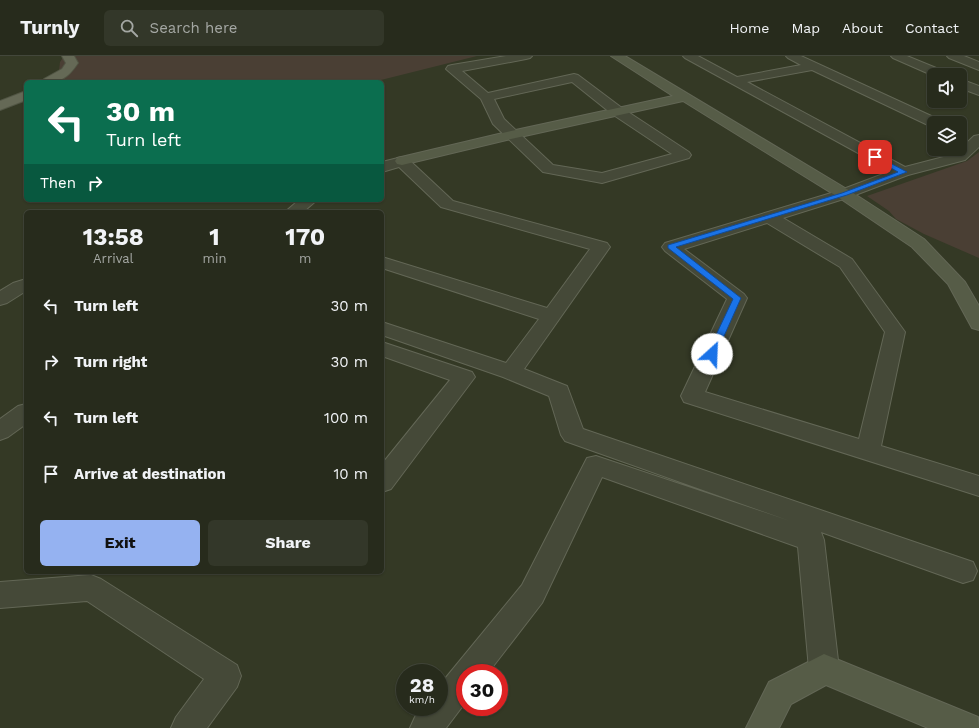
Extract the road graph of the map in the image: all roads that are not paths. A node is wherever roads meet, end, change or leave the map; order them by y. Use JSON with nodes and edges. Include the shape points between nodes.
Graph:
{"nodes":[{"id":1,"x":68,"y":56,"type":"edge"},
{"id":2,"x":526,"y":56,"type":"edge"},
{"id":3,"x":617,"y":56,"type":"edge"},
{"id":4,"x":690,"y":56,"type":"edge"},
{"id":5,"x":897,"y":56,"type":"edge"},
{"id":6,"x":953,"y":56,"type":"edge"},
{"id":7,"x":796,"y":58,"type":"edge"},
{"id":8,"x":814,"y":61,"type":"edge"},
{"id":9,"x":979,"y":66,"type":"edge"},
{"id":10,"x":927,"y":69,"type":"edge"},
{"id":11,"x":52,"y":80,"type":"edge"},
{"id":12,"x":735,"y":81,"type":"junction"},
{"id":13,"x":967,"y":86,"type":"edge"},
{"id":14,"x":979,"y":91,"type":"edge"},
{"id":15,"x":24,"y":95,"type":"edge"},
{"id":16,"x":486,"y":97,"type":"junction"},
{"id":17,"x":685,"y":97,"type":"junction"},
{"id":18,"x":0,"y":106,"type":"edge"},
{"id":19,"x":618,"y":111,"type":"junction"},
{"id":20,"x":927,"y":119,"type":"edge"},
{"id":21,"x":511,"y":135,"type":"junction"},
{"id":22,"x":967,"y":137,"type":"edge"},
{"id":23,"x":977,"y":141,"type":"edge"},
{"id":24,"x":402,"y":161,"type":"junction"},
{"id":25,"x":384,"y":166,"type":"edge"},
{"id":26,"x":903,"y":172,"type":"junction"},
{"id":27,"x":844,"y":194,"type":"junction"},
{"id":28,"x":306,"y":202,"type":"edge"},
{"id":29,"x":296,"y":210,"type":"edge"},
{"id":30,"x":769,"y":217,"type":"junction"},
{"id":31,"x":384,"y":263,"type":"edge"},
{"id":32,"x":24,"y":286,"type":"edge"},
{"id":33,"x":0,"y":299,"type":"edge"},
{"id":34,"x":550,"y":316,"type":"junction"},
{"id":35,"x":979,"y":324,"type":"edge"},
{"id":36,"x":384,"y":329,"type":"edge"},
{"id":37,"x":384,"y":350,"type":"edge"},
{"id":38,"x":511,"y":372,"type":"junction"},
{"id":39,"x":24,"y":413,"type":"edge"},
{"id":40,"x":0,"y":431,"type":"edge"},
{"id":41,"x":868,"y":451,"type":"junction"},
{"id":42,"x":384,"y":479,"type":"edge"},
{"id":43,"x":979,"y":486,"type":"edge"},
{"id":44,"x":963,"y":570,"type":"dead end"},
{"id":45,"x":0,"y":595,"type":"edge"},
{"id":46,"x":476,"y":664,"type":"edge"},
{"id":47,"x":824,"y":669,"type":"junction"},
{"id":48,"x":456,"y":690,"type":"edge"},
{"id":49,"x":187,"y":728,"type":"edge"},
{"id":50,"x":426,"y":728,"type":"edge"},
{"id":51,"x":762,"y":728,"type":"edge"},
{"id":52,"x":967,"y":728,"type":"edge"}],
"edges":[{"from":1,"to":11,"type":"main road","via":[[72,63],[66,72]]},
{"from":2,"to":16,"type":"street","via":[[452,69]]},
{"from":3,"to":17,"type":"street"},
{"from":4,"to":12,"type":"street"},
{"from":5,"to":10,"type":"street"},
{"from":6,"to":9,"type":"street"},
{"from":7,"to":8,"type":"street"},
{"from":8,"to":12,"type":"street"},
{"from":8,"to":20,"type":"street"},
{"from":12,"to":26,"type":"street"},
{"from":13,"to":14,"type":"street"},
{"from":15,"to":18,"type":"main road"},
{"from":16,"to":19,"type":"street","via":[[574,78]]},
{"from":16,"to":21,"type":"street","via":[[498,121]]},
{"from":17,"to":19,"type":"street"},
{"from":17,"to":27,"type":"street"},
{"from":19,"to":21,"type":"street"},
{"from":19,"to":21,"type":"street","via":[[684,156],[602,178],[548,169]]},
{"from":21,"to":24,"type":"street"},
{"from":22,"to":23,"type":"street"},
{"from":23,"to":26,"type":"street","via":[[960,157]]},
{"from":24,"to":25,"type":"street"},
{"from":24,"to":34,"type":"street","via":[[447,204],[601,247]]},
{"from":26,"to":27,"type":"street"},
{"from":27,"to":30,"type":"street"},
{"from":27,"to":35,"type":"street","via":[[918,243],[956,282]]},
{"from":28,"to":29,"type":"street"},
{"from":30,"to":41,"type":"street","via":[[846,263],[895,332]]},
{"from":30,"to":41,"type":"street","via":[[671,247],[737,298],[692,396]]},
{"from":31,"to":34,"type":"street"},
{"from":32,"to":33,"type":"street"},
{"from":34,"to":38,"type":"street"},
{"from":36,"to":38,"type":"street"},
{"from":37,"to":42,"type":"street","via":[[464,377]]},
{"from":38,"to":44,"type":"street","via":[[559,391],[573,435]]},
{"from":39,"to":40,"type":"street"},
{"from":41,"to":43,"type":"street"},
{"from":45,"to":49,"type":"street","via":[[91,588],[226,676]]},
{"from":46,"to":47,"type":"street","via":[[532,594],[596,465],[811,540]]},
{"from":47,"to":51,"type":"street","via":[[780,693]]},
{"from":47,"to":52,"type":"street"},
{"from":48,"to":50,"type":"street"}]}
